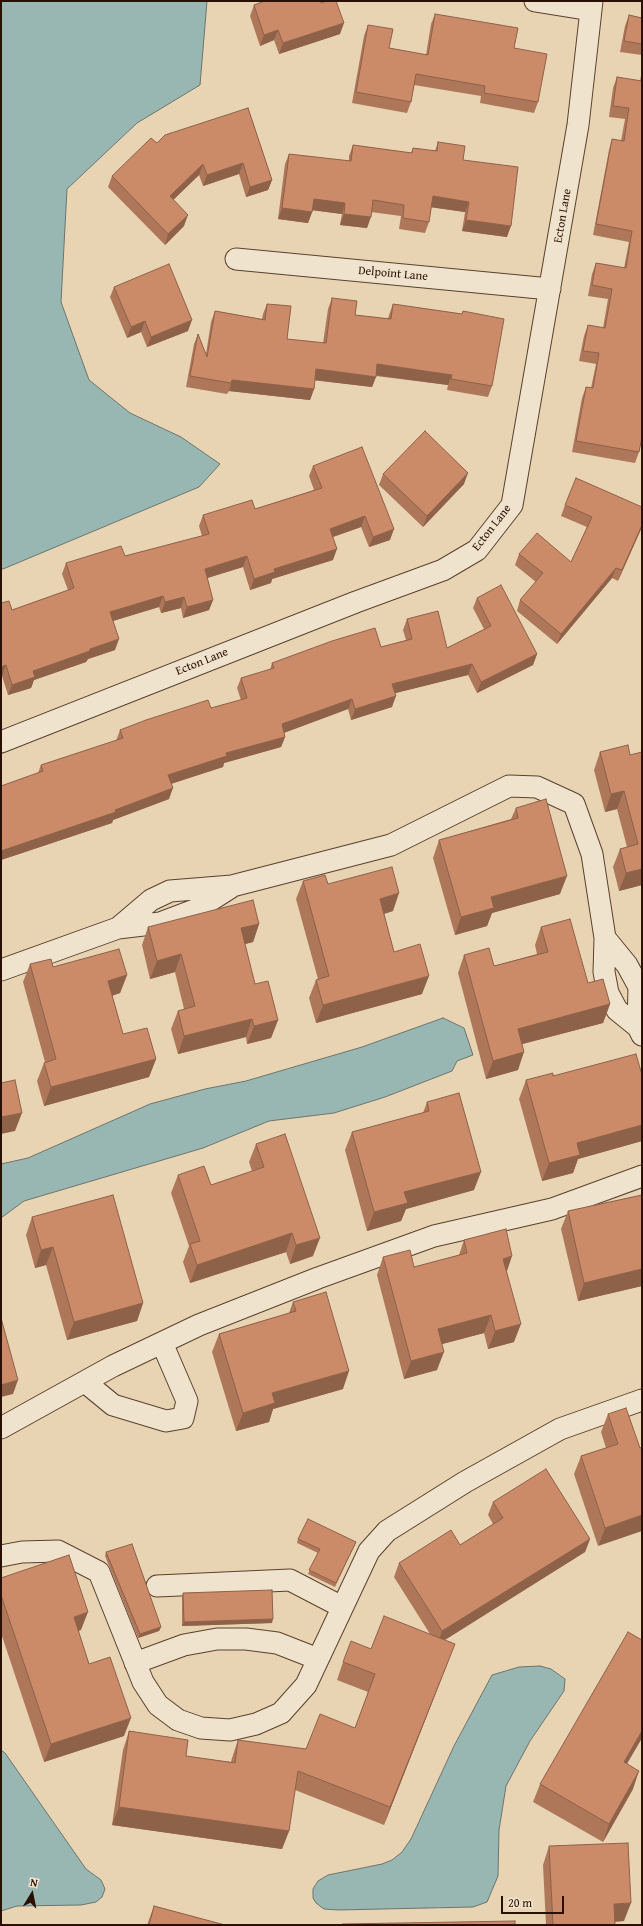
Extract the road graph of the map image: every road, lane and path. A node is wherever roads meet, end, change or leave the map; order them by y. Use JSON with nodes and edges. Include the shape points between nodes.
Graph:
{"nodes":[{"id":1,"x":534,"y":1,"type":"edge"},
{"id":2,"x":591,"y":6,"type":"edge"},
{"id":3,"x":236,"y":259,"type":"dead end"},
{"id":4,"x":550,"y":289,"type":"junction"},
{"id":5,"x":1,"y":742,"type":"edge"},
{"id":6,"x":605,"y":938,"type":"junction"},
{"id":7,"x":1,"y":970,"type":"edge"},
{"id":8,"x":640,"y":1031,"type":"edge"},
{"id":9,"x":642,"y":1176,"type":"edge"},
{"id":10,"x":162,"y":1343,"type":"junction"},
{"id":11,"x":85,"y":1382,"type":"junction"},
{"id":12,"x":642,"y":1400,"type":"edge"},
{"id":13,"x":1,"y":1428,"type":"edge"},
{"id":14,"x":1,"y":1556,"type":"edge"},
{"id":15,"x":157,"y":1586,"type":"dead end"},
{"id":16,"x":342,"y":1607,"type":"junction"},
{"id":17,"x":318,"y":1659,"type":"junction"},
{"id":18,"x":135,"y":1664,"type":"junction"}],
"edges":[{"from":1,"to":2,"type":"street"},
{"from":2,"to":4,"type":"street","name":"Ecton Lane","via":[[578,125]]},
{"from":3,"to":4,"type":"street","name":"Delpoint Lane"},
{"from":4,"to":5,"type":"street","name":"Ecton Lane","via":[[512,505],[477,550],[443,570]]},
{"from":6,"to":7,"type":"street","via":[[592,854],[574,804],[537,787],[509,786],[391,845],[232,886],[197,909],[160,923],[118,928]]},
{"from":6,"to":8,"type":"street","via":[[628,966],[639,987]]},
{"from":6,"to":8,"type":"street","via":[[604,972],[608,993],[617,1010]]},
{"from":9,"to":10,"type":"street","via":[[552,1209],[434,1236],[297,1286],[199,1325]]},
{"from":10,"to":11,"type":"street"},
{"from":10,"to":11,"type":"street","via":[[187,1401],[183,1418],[166,1421],[113,1405]]},
{"from":11,"to":13,"type":"street"},
{"from":12,"to":16,"type":"street","via":[[560,1429],[465,1482],[387,1531],[369,1551]]},
{"from":14,"to":18,"type":"street","via":[[22,1552],[58,1551],[99,1572]]},
{"from":15,"to":16,"type":"street","via":[[290,1580]]},
{"from":16,"to":17,"type":"street"},
{"from":17,"to":18,"type":"street","via":[[277,1643],[217,1639],[184,1644]]},
{"from":17,"to":18,"type":"street","via":[[306,1685],[281,1712],[256,1724],[230,1730],[201,1728],[178,1720],[158,1705],[142,1682]]}]}
